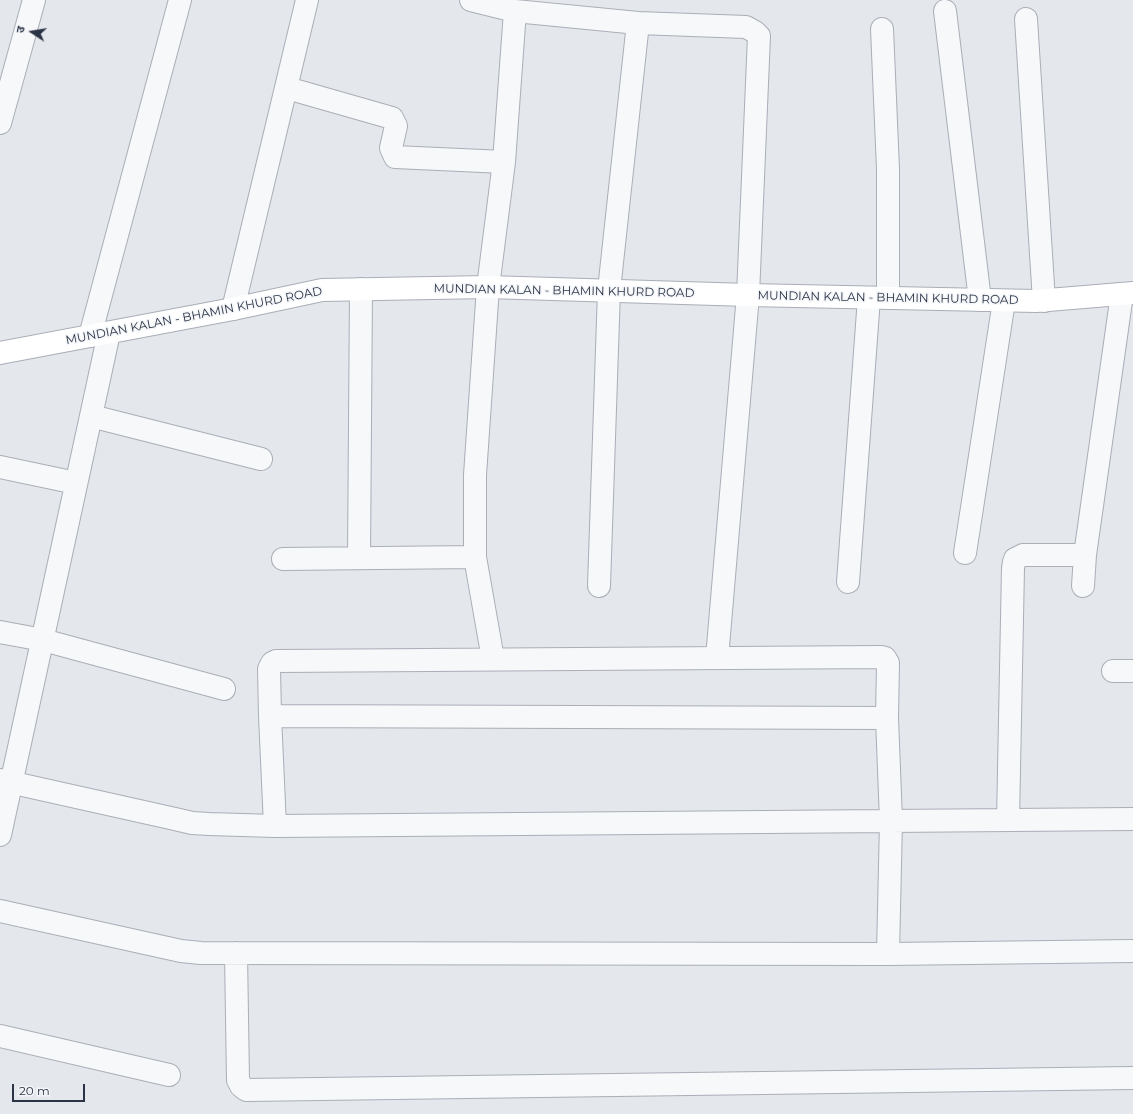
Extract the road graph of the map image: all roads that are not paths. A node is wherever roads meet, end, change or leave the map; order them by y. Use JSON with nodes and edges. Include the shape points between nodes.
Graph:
{"nodes":[{"id":1,"x":34,"y":0,"type":"edge"},
{"id":2,"x":180,"y":0,"type":"edge"},
{"id":3,"x":307,"y":0,"type":"edge"},
{"id":4,"x":471,"y":0,"type":"edge"},
{"id":5,"x":516,"y":11,"type":"junction"},
{"id":6,"x":945,"y":11,"type":"dead end"},
{"id":7,"x":1026,"y":19,"type":"dead end"},
{"id":8,"x":638,"y":22,"type":"junction"},
{"id":9,"x":882,"y":29,"type":"dead end"},
{"id":10,"x":4,"y":87,"type":"edge"},
{"id":11,"x":287,"y":88,"type":"junction"},
{"id":12,"x":0,"y":123,"type":"edge"},
{"id":13,"x":504,"y":162,"type":"junction"},
{"id":14,"x":488,"y":287,"type":"junction"},
{"id":15,"x":361,"y":289,"type":"junction"},
{"id":16,"x":609,"y":290,"type":"junction"},
{"id":17,"x":1128,"y":293,"type":"edge"},
{"id":18,"x":748,"y":295,"type":"junction"},
{"id":19,"x":878,"y":298,"type":"junction"},
{"id":20,"x":980,"y":300,"type":"junction"},
{"id":21,"x":1004,"y":301,"type":"junction"},
{"id":22,"x":1044,"y":301,"type":"junction"},
{"id":23,"x":233,"y":309,"type":"junction"},
{"id":24,"x":99,"y":335,"type":"junction"},
{"id":25,"x":0,"y":353,"type":"edge"},
{"id":26,"x":91,"y":416,"type":"junction"},
{"id":27,"x":261,"y":459,"type":"dead end"},
{"id":28,"x":0,"y":467,"type":"edge"},
{"id":29,"x":76,"y":483,"type":"junction"},
{"id":30,"x":965,"y":553,"type":"dead end"},
{"id":31,"x":1085,"y":555,"type":"junction"},
{"id":32,"x":475,"y":557,"type":"junction"},
{"id":33,"x":360,"y":558,"type":"junction"},
{"id":34,"x":283,"y":559,"type":"dead end"},
{"id":35,"x":848,"y":582,"type":"dead end"},
{"id":36,"x":599,"y":586,"type":"dead end"},
{"id":37,"x":1083,"y":586,"type":"dead end"},
{"id":38,"x":0,"y":632,"type":"edge"},
{"id":39,"x":43,"y":640,"type":"junction"},
{"id":40,"x":717,"y":658,"type":"junction"},
{"id":41,"x":493,"y":660,"type":"junction"},
{"id":42,"x":224,"y":689,"type":"dead end"},
{"id":43,"x":270,"y":716,"type":"junction"},
{"id":44,"x":887,"y":718,"type":"junction"},
{"id":45,"x":6,"y":781,"type":"edge"},
{"id":46,"x":1133,"y":818,"type":"edge"},
{"id":47,"x":1008,"y":820,"type":"junction"},
{"id":48,"x":891,"y":821,"type":"junction"},
{"id":49,"x":275,"y":826,"type":"junction"},
{"id":50,"x":0,"y":835,"type":"edge"},
{"id":51,"x":0,"y":911,"type":"edge"},
{"id":52,"x":1133,"y":952,"type":"edge"},
{"id":53,"x":236,"y":953,"type":"junction"},
{"id":54,"x":888,"y":954,"type":"junction"},
{"id":55,"x":0,"y":1036,"type":"edge"},
{"id":56,"x":169,"y":1075,"type":"dead end"},
{"id":57,"x":1133,"y":1078,"type":"edge"}],
"edges":[{"from":1,"to":10,"type":"street"},
{"from":2,"to":24,"type":"street"},
{"from":3,"to":11,"type":"street"},
{"from":4,"to":5,"type":"street"},
{"from":5,"to":8,"type":"street"},
{"from":5,"to":13,"type":"street"},
{"from":6,"to":20,"type":"street"},
{"from":7,"to":22,"type":"street"},
{"from":8,"to":16,"type":"street"},
{"from":8,"to":18,"type":"street","via":[[746,27],[759,36]]},
{"from":9,"to":19,"type":"street","via":[[888,169]]},
{"from":10,"to":12,"type":"street"},
{"from":11,"to":13,"type":"street","via":[[392,118],[396,126],[391,148],[395,157]]},
{"from":11,"to":23,"type":"street"},
{"from":13,"to":14,"type":"street"},
{"from":14,"to":15,"type":"street","name":"MUNDIAN KALAN - BHAMIN KHURD ROAD"},
{"from":14,"to":16,"type":"street","name":"MUNDIAN KALAN - BHAMIN KHURD ROAD"},
{"from":14,"to":32,"type":"street","via":[[475,475]]},
{"from":15,"to":23,"type":"street","name":"MUNDIAN KALAN - BHAMIN KHURD ROAD","via":[[322,290]]},
{"from":15,"to":33,"type":"street"},
{"from":16,"to":18,"type":"street","name":"MUNDIAN KALAN - BHAMIN KHURD ROAD"},
{"from":16,"to":36,"type":"street"},
{"from":17,"to":22,"type":"street","name":"MUNDIAN KALAN - BHAMIN KHURD ROAD"},
{"from":17,"to":31,"type":"street"},
{"from":18,"to":19,"type":"street","name":"MUNDIAN KALAN - BHAMIN KHURD ROAD"},
{"from":18,"to":40,"type":"street"},
{"from":19,"to":20,"type":"street","name":"MUNDIAN KALAN - BHAMIN KHURD ROAD"},
{"from":19,"to":35,"type":"street"},
{"from":20,"to":21,"type":"street","name":"MUNDIAN KALAN - BHAMIN KHURD ROAD"},
{"from":21,"to":22,"type":"street","name":"MUNDIAN KALAN - BHAMIN KHURD ROAD"},
{"from":21,"to":30,"type":"street"},
{"from":23,"to":24,"type":"street","name":"MUNDIAN KALAN - BHAMIN KHURD ROAD"},
{"from":24,"to":25,"type":"street","name":"MUNDIAN KALAN - BHAMIN KHURD ROAD"},
{"from":24,"to":26,"type":"street"},
{"from":26,"to":27,"type":"street"},
{"from":26,"to":29,"type":"street"},
{"from":28,"to":29,"type":"street"},
{"from":29,"to":39,"type":"street"},
{"from":31,"to":37,"type":"street"},
{"from":31,"to":47,"type":"street","via":[[1023,555],[1015,559],[1012,568]]},
{"from":32,"to":33,"type":"street"},
{"from":32,"to":41,"type":"street"},
{"from":33,"to":34,"type":"street"},
{"from":38,"to":39,"type":"street"},
{"from":39,"to":42,"type":"street"},
{"from":39,"to":45,"type":"street"},
{"from":40,"to":41,"type":"street"},
{"from":40,"to":44,"type":"street","via":[[884,658],[888,663]]},
{"from":41,"to":43,"type":"street","via":[[276,661],[269,668]]},
{"from":43,"to":44,"type":"street"},
{"from":43,"to":49,"type":"street"},
{"from":44,"to":48,"type":"street"},
{"from":45,"to":49,"type":"street","via":[[192,823]]},
{"from":45,"to":50,"type":"street"},
{"from":46,"to":47,"type":"street"},
{"from":47,"to":48,"type":"street"},
{"from":48,"to":49,"type":"street"},
{"from":48,"to":54,"type":"street"},
{"from":51,"to":53,"type":"street","via":[[181,950]]},
{"from":52,"to":54,"type":"street"},
{"from":53,"to":54,"type":"street"},
{"from":53,"to":57,"type":"street","via":[[238,1080],[246,1090]]},
{"from":55,"to":56,"type":"street"}]}
